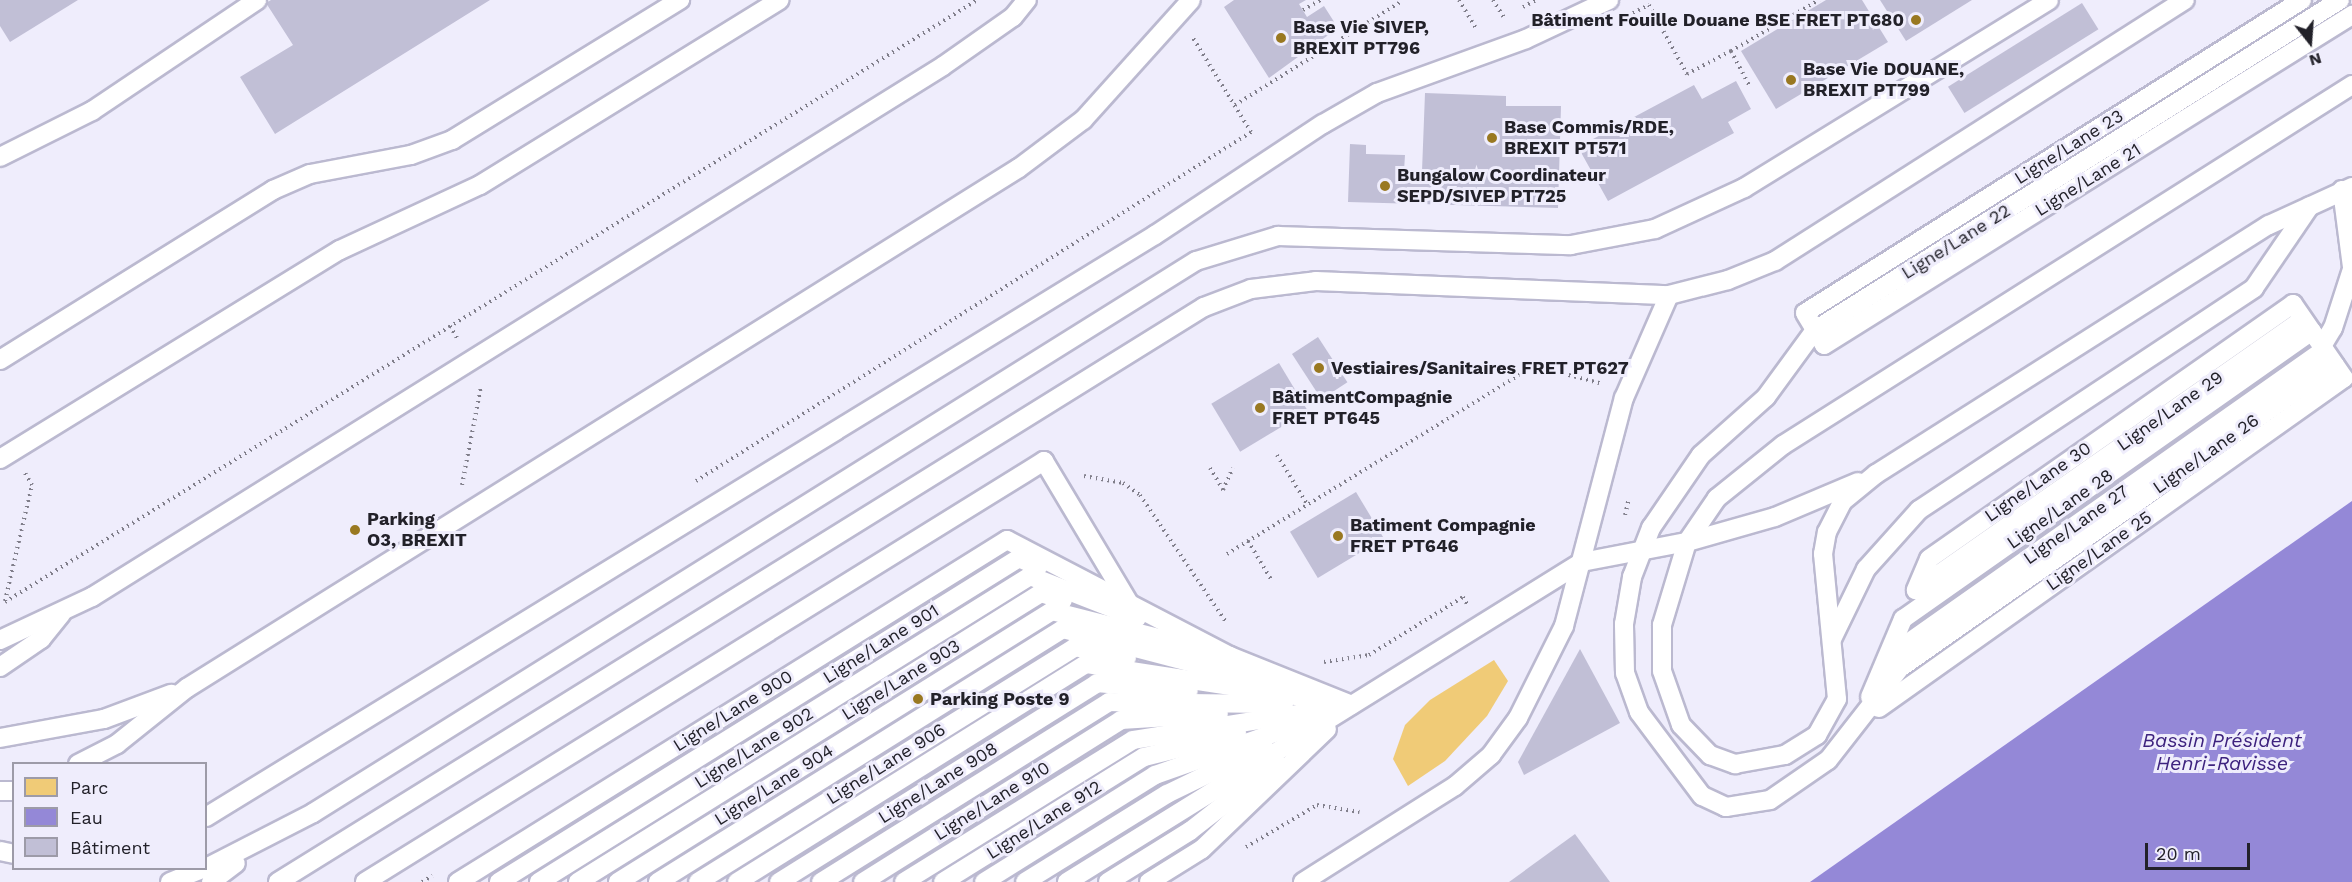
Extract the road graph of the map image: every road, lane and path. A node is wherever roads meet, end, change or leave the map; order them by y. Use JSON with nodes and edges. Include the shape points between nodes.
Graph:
{"nodes":[{"id":1,"x":257,"y":0,"type":"edge"},
{"id":2,"x":680,"y":0,"type":"edge"},
{"id":3,"x":779,"y":0,"type":"edge"},
{"id":4,"x":977,"y":0,"type":"edge"},
{"id":5,"x":1027,"y":0,"type":"edge"},
{"id":6,"x":1191,"y":0,"type":"edge"},
{"id":7,"x":1320,"y":0,"type":"edge"},
{"id":8,"x":1403,"y":0,"type":"edge"},
{"id":9,"x":1459,"y":0,"type":"edge"},
{"id":10,"x":1493,"y":0,"type":"edge"},
{"id":11,"x":1609,"y":0,"type":"edge"},
{"id":12,"x":1820,"y":0,"type":"edge"},
{"id":13,"x":2049,"y":0,"type":"edge"},
{"id":14,"x":2185,"y":0,"type":"edge"},
{"id":15,"x":2302,"y":0,"type":"edge"},
{"id":16,"x":2340,"y":0,"type":"edge"},
{"id":17,"x":1532,"y":1,"type":"edge"},
{"id":18,"x":1303,"y":10,"type":"dead end"},
{"id":19,"x":2352,"y":15,"type":"edge"},
{"id":20,"x":1628,"y":16,"type":"dead end"},
{"id":21,"x":1505,"y":19,"type":"junction"},
{"id":22,"x":1497,"y":24,"type":"dead end"},
{"id":23,"x":1480,"y":34,"type":"dead end"},
{"id":24,"x":1731,"y":51,"type":"junction"},
{"id":25,"x":1203,"y":54,"type":"dead end"},
{"id":26,"x":2352,"y":85,"type":"edge"},
{"id":27,"x":1750,"y":86,"type":"dead end"},
{"id":28,"x":1235,"y":105,"type":"junction"},
{"id":29,"x":0,"y":157,"type":"edge"},
{"id":30,"x":2347,"y":189,"type":"edge"},
{"id":31,"x":2312,"y":203,"type":"junction"},
{"id":32,"x":2352,"y":268,"type":"edge"},
{"id":33,"x":1669,"y":295,"type":"junction"},
{"id":34,"x":450,"y":326,"type":"junction"},
{"id":35,"x":1819,"y":338,"type":"junction"},
{"id":36,"x":2319,"y":342,"type":"junction"},
{"id":37,"x":471,"y":359,"type":"junction"},
{"id":38,"x":0,"y":360,"type":"edge"},
{"id":39,"x":1608,"y":385,"type":"dead end"},
{"id":40,"x":6,"y":455,"type":"edge"},
{"id":41,"x":1277,"y":455,"type":"dead end"},
{"id":42,"x":1209,"y":468,"type":"dead end"},
{"id":43,"x":1233,"y":468,"type":"dead end"},
{"id":44,"x":1876,"y":474,"type":"junction"},
{"id":45,"x":693,"y":483,"type":"dead end"},
{"id":46,"x":462,"y":485,"type":"dead end"},
{"id":47,"x":1307,"y":504,"type":"junction"},
{"id":48,"x":1248,"y":541,"type":"junction"},
{"id":49,"x":1687,"y":542,"type":"junction"},
{"id":50,"x":1640,"y":553,"type":"junction"},
{"id":51,"x":1227,"y":554,"type":"dead end"},
{"id":52,"x":1582,"y":562,"type":"junction"},
{"id":53,"x":1272,"y":581,"type":"dead end"},
{"id":54,"x":1129,"y":603,"type":"junction"},
{"id":55,"x":62,"y":612,"type":"junction"},
{"id":56,"x":1904,"y":619,"type":"junction"},
{"id":57,"x":1833,"y":639,"type":"junction"},
{"id":58,"x":0,"y":640,"type":"edge"},
{"id":59,"x":1230,"y":656,"type":"junction"},
{"id":60,"x":0,"y":668,"type":"edge"},
{"id":61,"x":187,"y":688,"type":"junction"},
{"id":62,"x":1352,"y":705,"type":"junction"},
{"id":63,"x":1834,"y":712,"type":"junction"},
{"id":64,"x":1857,"y":726,"type":"junction"},
{"id":65,"x":0,"y":738,"type":"edge"},
{"id":66,"x":1828,"y":760,"type":"junction"},
{"id":67,"x":82,"y":762,"type":"edge"},
{"id":68,"x":1359,"y":812,"type":"dead end"},
{"id":69,"x":207,"y":816,"type":"edge"},
{"id":70,"x":279,"y":832,"type":"junction"},
{"id":71,"x":1241,"y":850,"type":"dead end"},
{"id":72,"x":207,"y":867,"type":"edge"},
{"id":73,"x":200,"y":870,"type":"edge"},
{"id":74,"x":171,"y":882,"type":"edge"},
{"id":75,"x":211,"y":882,"type":"edge"},
{"id":76,"x":278,"y":882,"type":"edge"},
{"id":77,"x":365,"y":882,"type":"edge"},
{"id":78,"x":458,"y":882,"type":"edge"},
{"id":79,"x":499,"y":882,"type":"edge"},
{"id":80,"x":538,"y":882,"type":"edge"},
{"id":81,"x":578,"y":882,"type":"edge"},
{"id":82,"x":618,"y":882,"type":"edge"},
{"id":83,"x":658,"y":882,"type":"edge"},
{"id":84,"x":698,"y":882,"type":"edge"},
{"id":85,"x":737,"y":882,"type":"edge"},
{"id":86,"x":779,"y":882,"type":"edge"},
{"id":87,"x":820,"y":882,"type":"edge"},
{"id":88,"x":864,"y":882,"type":"edge"},
{"id":89,"x":904,"y":882,"type":"edge"},
{"id":90,"x":943,"y":882,"type":"edge"},
{"id":91,"x":984,"y":882,"type":"edge"},
{"id":92,"x":1025,"y":882,"type":"edge"},
{"id":93,"x":1067,"y":882,"type":"edge"},
{"id":94,"x":1108,"y":882,"type":"edge"},
{"id":95,"x":1149,"y":882,"type":"edge"},
{"id":96,"x":1303,"y":882,"type":"edge"}],
"edges":[{"from":1,"to":29,"type":"lane","via":[[92,111]]},
{"from":2,"to":38,"type":"lane","via":[[452,140],[411,155],[310,174],[273,190]]},
{"from":3,"to":40,"type":"lane","via":[[480,185],[321,261]]},
{"from":4,"to":34,"type":"path"},
{"from":5,"to":37,"type":"lane","via":[[1013,17],[943,66]]},
{"from":6,"to":61,"type":"lane","via":[[1113,89],[1044,152]]},
{"from":7,"to":18,"type":"path"},
{"from":8,"to":28,"type":"path"},
{"from":9,"to":23,"type":"path"},
{"from":10,"to":21,"type":"path"},
{"from":11,"to":69,"type":"lane","via":[[1518,42],[1377,93],[1323,124],[1155,235]]},
{"from":12,"to":24,"type":"path"},
{"from":13,"to":70,"type":"lane","via":[[1744,188],[1632,236],[1571,246],[1278,236],[1196,261]]},
{"from":14,"to":33,"type":"lane","via":[[1775,261]]},
{"from":15,"to":35,"type":"lane","name":"Ligne/Lane 23","via":[[1805,313]]},
{"from":16,"to":35,"type":"lane","name":"Ligne/Lane 22"},
{"from":17,"to":21,"type":"path"},
{"from":19,"to":35,"type":"lane","name":"Ligne/Lane 21"},
{"from":20,"to":24,"type":"path","via":[[1649,5],[1687,74]]},
{"from":21,"to":22,"type":"path"},
{"from":24,"to":27,"type":"path"},
{"from":25,"to":28,"type":"path"},
{"from":26,"to":49,"type":"lane","via":[[1764,459],[1717,498]]},
{"from":28,"to":45,"type":"path","via":[[1251,132]]},
{"from":30,"to":31,"type":"lane"},
{"from":30,"to":32,"type":"lane"},
{"from":31,"to":44,"type":"lane"},
{"from":31,"to":57,"type":"lane","via":[[2254,288],[1919,510],[1866,569]]},
{"from":32,"to":36,"type":"lane","via":[[2333,328]]},
{"from":33,"to":52,"type":"lane","via":[[1624,398]]},
{"from":33,"to":76,"type":"lane","via":[[1316,281],[1251,289],[1204,308]]},
{"from":34,"to":37,"type":"path"},
{"from":34,"to":40,"type":"path","via":[[5,602],[32,485]]},
{"from":35,"to":50,"type":"lane","via":[[1680,482]]},
{"from":36,"to":56,"type":"lane","name":"Ligne/Lane 28"},
{"from":36,"to":56,"type":"lane","name":"Ligne/Lane 29","via":[[1916,590]]},
{"from":36,"to":64,"type":"lane","name":"Ligne/Lane 25"},
{"from":36,"to":64,"type":"lane","name":"Ligne/Lane 27","via":[[1905,645]]},
{"from":37,"to":46,"type":"path","via":[[483,377]]},
{"from":37,"to":55,"type":"lane"},
{"from":39,"to":47,"type":"path","via":[[1534,366]]},
{"from":41,"to":47,"type":"path"},
{"from":42,"to":43,"type":"path","via":[[1223,490]]},
{"from":44,"to":49,"type":"lane","via":[[1774,517]]},
{"from":44,"to":57,"type":"lane","via":[[1844,501],[1827,532],[1823,554]]},
{"from":47,"to":48,"type":"path"},
{"from":48,"to":51,"type":"path"},
{"from":48,"to":53,"type":"path"},
{"from":49,"to":50,"type":"lane"},
{"from":49,"to":63,"type":"lane","via":[[1668,594],[1660,650],[1673,711],[1697,743],[1735,764],[1769,761],[1817,735]]},
{"from":50,"to":52,"type":"lane"},
{"from":50,"to":66,"type":"lane","via":[[1626,600],[1624,673],[1651,732],[1690,785],[1726,807],[1754,804],[1798,784]]},
{"from":52,"to":62,"type":"lane"},
{"from":52,"to":96,"type":"lane","via":[[1564,626],[1518,718],[1491,754],[1455,786]]},
{"from":54,"to":59,"type":"lane"},
{"from":54,"to":77,"type":"lane","via":[[1044,461]]},
{"from":54,"to":78,"type":"lane","name":"Ligne/Lane 900","via":[[1007,540]]},
{"from":55,"to":58,"type":"lane"},
{"from":55,"to":60,"type":"lane","via":[[41,639]]},
{"from":56,"to":64,"type":"lane"},
{"from":57,"to":63,"type":"lane"},
{"from":59,"to":62,"type":"lane"},
{"from":59,"to":79,"type":"lane","name":"Ligne/Lane 901","via":[[1018,558]]},
{"from":59,"to":80,"type":"lane","name":"Ligne/Lane 902","via":[[1030,576]]},
{"from":59,"to":81,"type":"lane","name":"Ligne/Lane 903","via":[[1041,593]]},
{"from":59,"to":82,"type":"lane","name":"Ligne/Lane 904","via":[[1052,611]]},
{"from":61,"to":65,"type":"lane","via":[[104,719]]},
{"from":61,"to":67,"type":"lane","via":[[117,744]]},
{"from":62,"to":83,"type":"lane","via":[[1063,629]]},
{"from":62,"to":84,"type":"lane","name":"Ligne/Lane 906","via":[[1075,647]]},
{"from":62,"to":85,"type":"lane","via":[[1086,664]]},
{"from":62,"to":86,"type":"lane","name":"Ligne/Lane 908","via":[[1097,683]]},
{"from":62,"to":87,"type":"lane","via":[[1109,702]]},
{"from":62,"to":88,"type":"lane","name":"Ligne/Lane 910","via":[[1121,720]]},
{"from":62,"to":89,"type":"lane","via":[[1133,740]]},
{"from":62,"to":90,"type":"lane","name":"Ligne/Lane 912","via":[[1144,757]]},
{"from":62,"to":91,"type":"lane","via":[[1155,775]]},
{"from":62,"to":92,"type":"lane","via":[[1167,794]]},
{"from":62,"to":93,"type":"lane"},
{"from":62,"to":94,"type":"lane","via":[[1190,831]]},
{"from":62,"to":95,"type":"lane","via":[[1202,849]]},
{"from":63,"to":66,"type":"lane"},
{"from":64,"to":66,"type":"lane"},
{"from":68,"to":71,"type":"path","via":[[1317,805]]},
{"from":70,"to":72,"type":"lane"},
{"from":70,"to":75,"type":"lane"},
{"from":73,"to":74,"type":"lane"}]}
